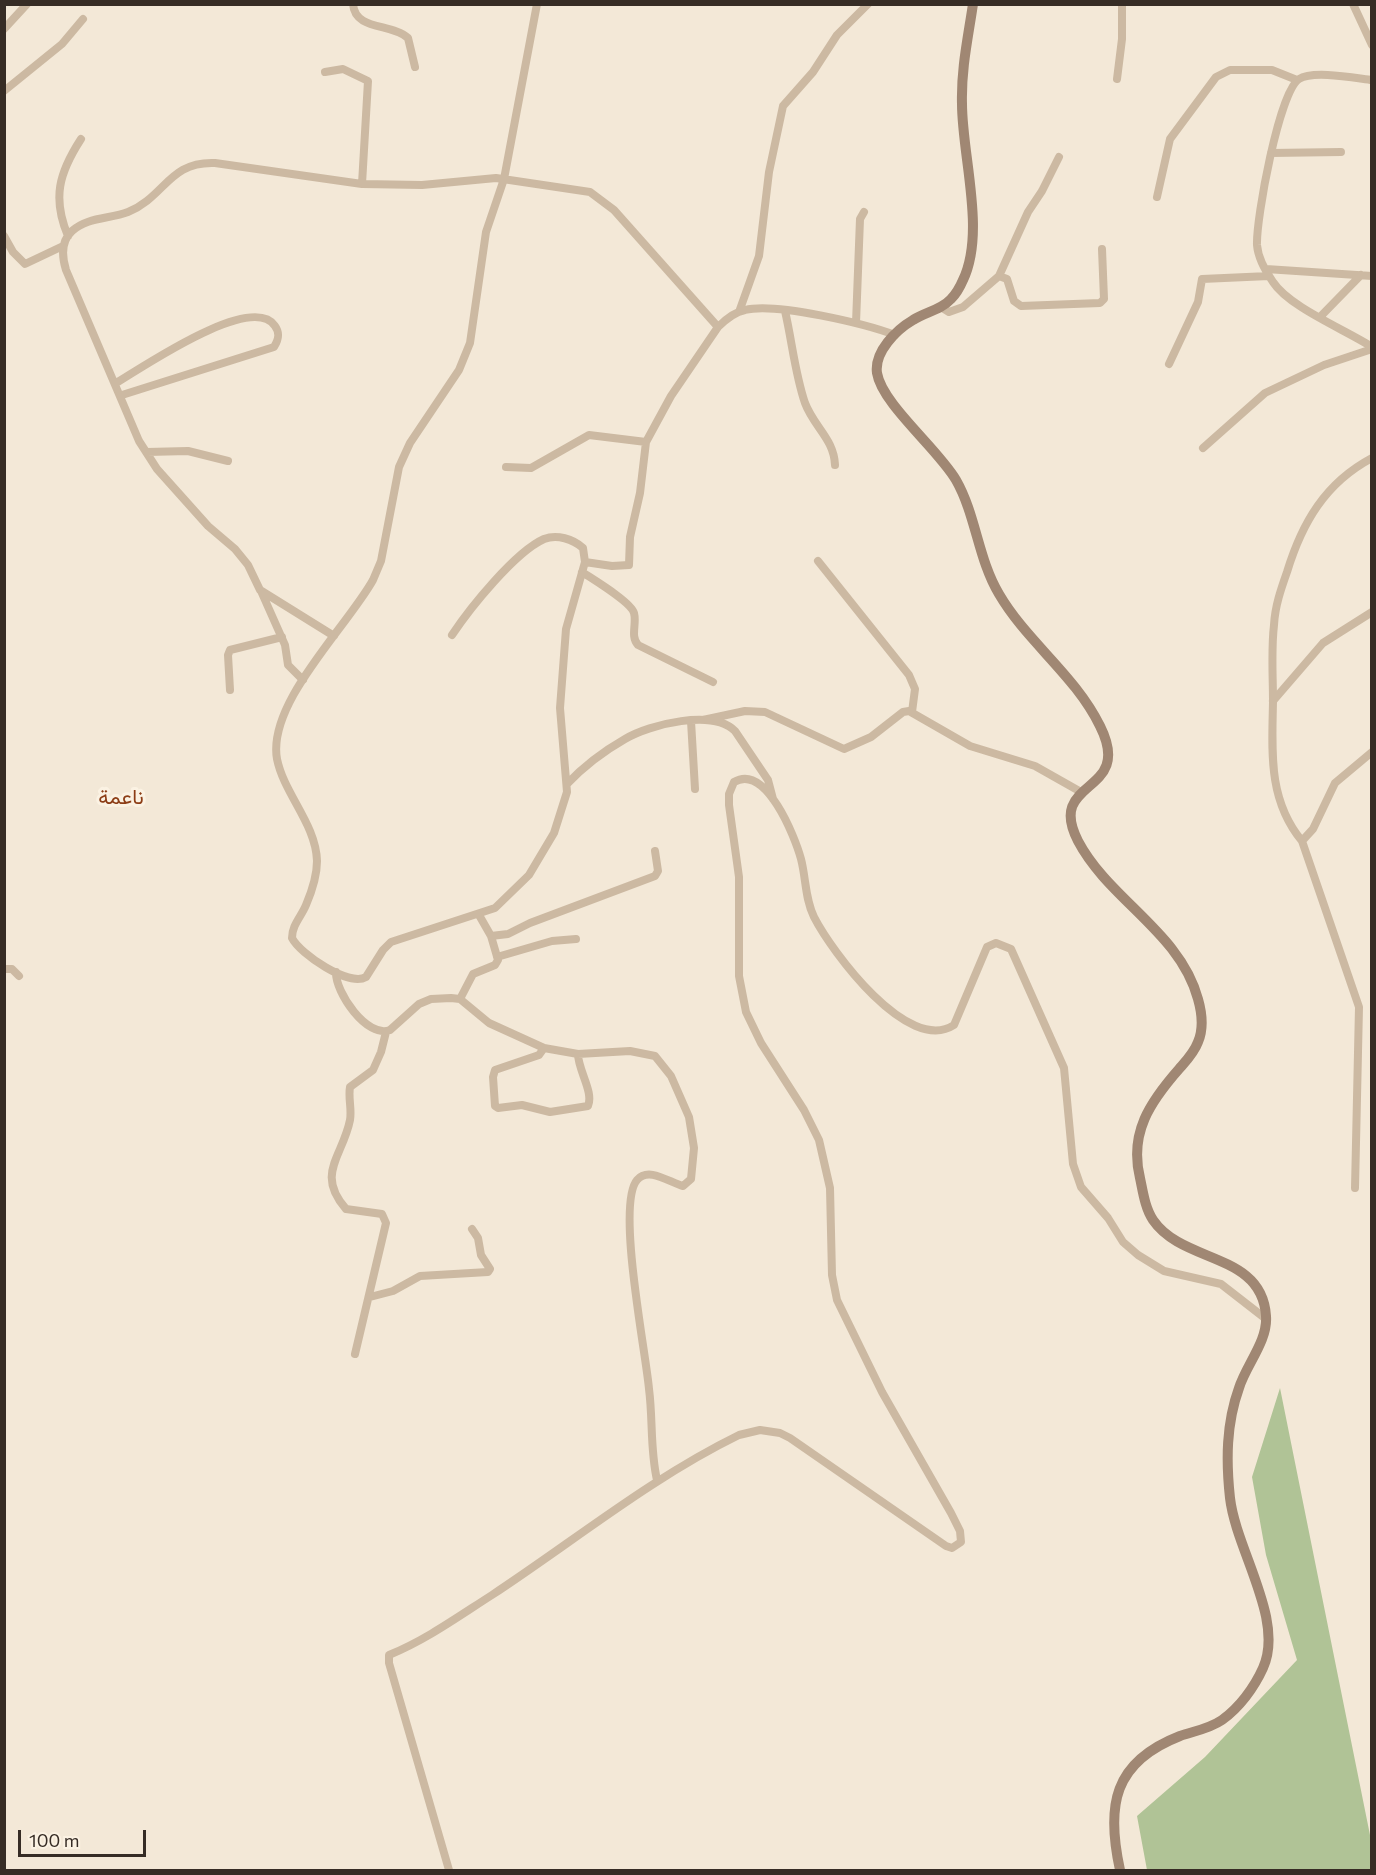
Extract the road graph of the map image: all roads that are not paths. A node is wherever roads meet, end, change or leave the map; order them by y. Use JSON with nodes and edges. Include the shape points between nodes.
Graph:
{"nodes":[{"id":1,"x":27,"y":4,"type":"edge"},
{"id":2,"x":353,"y":4,"type":"edge"},
{"id":3,"x":537,"y":4,"type":"edge"},
{"id":4,"x":868,"y":4,"type":"edge"},
{"id":5,"x":973,"y":4,"type":"edge"},
{"id":6,"x":1122,"y":4,"type":"edge"},
{"id":7,"x":1353,"y":4,"type":"edge"},
{"id":8,"x":83,"y":18,"type":"dead end"},
{"id":9,"x":4,"y":29,"type":"edge"},
{"id":10,"x":1371,"y":45,"type":"edge"},
{"id":11,"x":415,"y":67,"type":"dead end"},
{"id":12,"x":325,"y":72,"type":"dead end"},
{"id":13,"x":1117,"y":79,"type":"dead end"},
{"id":14,"x":1297,"y":80,"type":"junction"},
{"id":15,"x":1371,"y":80,"type":"edge"},
{"id":16,"x":4,"y":91,"type":"edge"},
{"id":17,"x":81,"y":139,"type":"dead end"},
{"id":18,"x":1341,"y":152,"type":"dead end"},
{"id":19,"x":1271,"y":153,"type":"junction"},
{"id":20,"x":1059,"y":157,"type":"dead end"},
{"id":21,"x":504,"y":179,"type":"junction"},
{"id":22,"x":362,"y":184,"type":"junction"},
{"id":23,"x":1157,"y":197,"type":"dead end"},
{"id":24,"x":864,"y":213,"type":"dead end"},
{"id":25,"x":4,"y":236,"type":"edge"},
{"id":26,"x":68,"y":236,"type":"junction"},
{"id":27,"x":63,"y":246,"type":"junction"},
{"id":28,"x":1102,"y":249,"type":"dead end"},
{"id":29,"x":1268,"y":273,"type":"junction"},
{"id":30,"x":1361,"y":275,"type":"junction"},
{"id":31,"x":999,"y":276,"type":"junction"},
{"id":32,"x":1371,"y":276,"type":"edge"},
{"id":33,"x":941,"y":307,"type":"junction"},
{"id":34,"x":785,"y":311,"type":"junction"},
{"id":35,"x":739,"y":312,"type":"junction"},
{"id":36,"x":1320,"y":317,"type":"junction"},
{"id":37,"x":856,"y":324,"type":"junction"},
{"id":38,"x":718,"y":327,"type":"junction"},
{"id":39,"x":895,"y":335,"type":"junction"},
{"id":40,"x":1371,"y":348,"type":"edge"},
{"id":41,"x":1169,"y":364,"type":"dead end"},
{"id":42,"x":116,"y":383,"type":"junction"},
{"id":43,"x":122,"y":395,"type":"junction"},
{"id":44,"x":646,"y":442,"type":"junction"},
{"id":45,"x":1203,"y":448,"type":"dead end"},
{"id":46,"x":147,"y":452,"type":"junction"},
{"id":47,"x":1371,"y":458,"type":"edge"},
{"id":48,"x":228,"y":461,"type":"dead end"},
{"id":49,"x":835,"y":465,"type":"dead end"},
{"id":50,"x":506,"y":467,"type":"dead end"},
{"id":51,"x":818,"y":561,"type":"dead end"},
{"id":52,"x":585,"y":562,"type":"junction"},
{"id":53,"x":582,"y":572,"type":"junction"},
{"id":54,"x":260,"y":590,"type":"junction"},
{"id":55,"x":1371,"y":612,"type":"edge"},
{"id":56,"x":452,"y":635,"type":"dead end"},
{"id":57,"x":334,"y":636,"type":"junction"},
{"id":58,"x":282,"y":637,"type":"junction"},
{"id":59,"x":303,"y":680,"type":"junction"},
{"id":60,"x":713,"y":682,"type":"dead end"},
{"id":61,"x":230,"y":690,"type":"dead end"},
{"id":62,"x":1273,"y":701,"type":"junction"},
{"id":63,"x":912,"y":712,"type":"junction"},
{"id":64,"x":703,"y":720,"type":"junction"},
{"id":65,"x":691,"y":721,"type":"junction"},
{"id":66,"x":1371,"y":752,"type":"edge"},
{"id":67,"x":567,"y":784,"type":"junction"},
{"id":68,"x":695,"y":789,"type":"dead end"},
{"id":69,"x":1081,"y":792,"type":"junction"},
{"id":70,"x":773,"y":799,"type":"junction"},
{"id":71,"x":1302,"y":841,"type":"junction"},
{"id":72,"x":655,"y":851,"type":"dead end"},
{"id":73,"x":479,"y":915,"type":"junction"},
{"id":74,"x":491,"y":936,"type":"junction"},
{"id":75,"x":576,"y":939,"type":"dead end"},
{"id":76,"x":497,"y":957,"type":"junction"},
{"id":77,"x":4,"y":969,"type":"edge"},
{"id":78,"x":336,"y":972,"type":"junction"},
{"id":79,"x":19,"y":976,"type":"dead end"},
{"id":80,"x":460,"y":999,"type":"junction"},
{"id":81,"x":386,"y":1032,"type":"junction"},
{"id":82,"x":544,"y":1048,"type":"junction"},
{"id":83,"x":578,"y":1054,"type":"junction"},
{"id":84,"x":1355,"y":1188,"type":"dead end"},
{"id":85,"x":472,"y":1229,"type":"dead end"},
{"id":86,"x":370,"y":1297,"type":"junction"},
{"id":87,"x":1267,"y":1319,"type":"junction"},
{"id":88,"x":355,"y":1354,"type":"dead end"},
{"id":89,"x":657,"y":1480,"type":"junction"},
{"id":90,"x":449,"y":1870,"type":"edge"},
{"id":91,"x":1120,"y":1870,"type":"edge"}],
"edges":[{"from":1,"to":9,"type":"street"},
{"from":2,"to":11,"type":"street","via":[[359,20],[408,38]]},
{"from":3,"to":21,"type":"street"},
{"from":4,"to":35,"type":"street","via":[[837,35],[813,72],[783,106],[769,172],[759,256]]},
{"from":5,"to":33,"type":"street","via":[[962,77],[971,248],[962,284]]},
{"from":6,"to":13,"type":"street"},
{"from":7,"to":10,"type":"street"},
{"from":8,"to":16,"type":"street","via":[[62,44]]},
{"from":12,"to":22,"type":"street","via":[[342,69],[368,81]]},
{"from":14,"to":15,"type":"street","via":[[1313,75]]},
{"from":14,"to":19,"type":"street","via":[[1290,90]]},
{"from":14,"to":23,"type":"street","via":[[1281,72],[1259,70],[1230,70],[1216,77],[1170,138]]},
{"from":17,"to":26,"type":"street","via":[[71,155],[57,199]]},
{"from":18,"to":19,"type":"street"},
{"from":19,"to":29,"type":"street","via":[[1258,231],[1258,251]]},
{"from":20,"to":31,"type":"street"},
{"from":21,"to":22,"type":"street","via":[[422,185]]},
{"from":21,"to":38,"type":"street","via":[[596,195]]},
{"from":21,"to":57,"type":"street","via":[[486,232],[467,352],[403,456],[395,478],[379,568]]},
{"from":22,"to":26,"type":"street","via":[[281,171],[194,164],[135,209],[90,222]]},
{"from":24,"to":37,"type":"street","via":[[860,219]]},
{"from":25,"to":27,"type":"street","via":[[25,264]]},
{"from":26,"to":27,"type":"street"},
{"from":27,"to":42,"type":"street","via":[[69,278]]},
{"from":28,"to":31,"type":"street","via":[[1104,299],[1100,303],[1021,306],[1014,301],[1007,279]]},
{"from":29,"to":30,"type":"street"},
{"from":29,"to":36,"type":"street","via":[[1275,285]]},
{"from":29,"to":41,"type":"street","via":[[1200,281],[1198,302]]},
{"from":30,"to":32,"type":"street"},
{"from":30,"to":36,"type":"street"},
{"from":31,"to":33,"type":"street","via":[[963,307],[950,312]]},
{"from":33,"to":39,"type":"street","via":[[915,319]]},
{"from":34,"to":35,"type":"street","via":[[751,308]]},
{"from":34,"to":37,"type":"street"},
{"from":34,"to":49,"type":"street","via":[[805,403],[834,450]]},
{"from":35,"to":38,"type":"street"},
{"from":36,"to":40,"type":"street"},
{"from":37,"to":39,"type":"street"},
{"from":38,"to":44,"type":"street","via":[[671,396]]},
{"from":39,"to":69,"type":"street","via":[[877,365],[883,388],[956,479],[992,583],[1074,684],[1094,713],[1107,742],[1110,754],[1106,770]]},
{"from":40,"to":45,"type":"street","via":[[1264,393]]},
{"from":42,"to":43,"type":"street"},
{"from":42,"to":43,"type":"street","via":[[189,340],[238,318],[256,315],[271,320],[279,331],[274,347]]},
{"from":43,"to":46,"type":"street"},
{"from":44,"to":50,"type":"street","via":[[589,435],[531,468]]},
{"from":44,"to":52,"type":"street","via":[[629,565]]},
{"from":46,"to":48,"type":"street","via":[[188,451]]},
{"from":46,"to":54,"type":"street","via":[[157,469],[208,526],[236,549]]},
{"from":47,"to":62,"type":"street","via":[[1324,495],[1299,537],[1275,612]]},
{"from":51,"to":63,"type":"street","via":[[909,675],[915,689]]},
{"from":52,"to":53,"type":"street"},
{"from":52,"to":56,"type":"street","via":[[586,554],[578,543],[558,537],[544,539],[489,588]]},
{"from":53,"to":60,"type":"street","via":[[631,607],[638,645]]},
{"from":53,"to":67,"type":"street","via":[[567,621],[561,682]]},
{"from":54,"to":57,"type":"street"},
{"from":54,"to":58,"type":"street"},
{"from":55,"to":62,"type":"street","via":[[1323,643]]},
{"from":57,"to":59,"type":"street"},
{"from":58,"to":59,"type":"street","via":[[288,665]]},
{"from":58,"to":61,"type":"street","via":[[231,650]]},
{"from":59,"to":78,"type":"street","via":[[286,712],[276,750],[317,857],[316,878],[292,938],[315,961]]},
{"from":62,"to":71,"type":"street","via":[[1274,785]]},
{"from":63,"to":64,"type":"street","via":[[903,712],[865,740],[843,749],[765,712],[745,711]]},
{"from":63,"to":69,"type":"street","via":[[970,746],[1035,766]]},
{"from":64,"to":65,"type":"street"},
{"from":64,"to":70,"type":"street","via":[[735,731],[768,780]]},
{"from":65,"to":67,"type":"street","via":[[631,736],[591,761]]},
{"from":65,"to":68,"type":"street"},
{"from":66,"to":71,"type":"street","via":[[1335,783],[1313,829]]},
{"from":67,"to":73,"type":"street","via":[[562,811],[539,860],[503,902]]},
{"from":69,"to":87,"type":"street","via":[[1071,815],[1077,839],[1099,873],[1183,963],[1201,1013],[1196,1047],[1152,1101],[1139,1131],[1137,1167],[1147,1208],[1155,1223],[1170,1236],[1246,1274],[1258,1290]]},
{"from":70,"to":87,"type":"street","via":[[797,849],[808,901],[821,928],[867,988],[907,1022],[931,1031],[943,1031],[954,1025],[987,947],[996,943],[1011,948],[1064,1068],[1073,1164],[1081,1187],[1125,1245],[1138,1255],[1164,1271],[1221,1284]]},
{"from":70,"to":89,"type":"street","via":[[747,778],[734,782],[729,795],[739,877],[739,976],[746,1012],[819,1140],[830,1188],[832,1275],[837,1300],[962,1538],[958,1545],[946,1546],[790,1438],[769,1431],[739,1435]]},
{"from":71,"to":84,"type":"street","via":[[1359,1007]]},
{"from":72,"to":74,"type":"street","via":[[655,876],[530,922],[508,934]]},
{"from":73,"to":74,"type":"street"},
{"from":73,"to":78,"type":"street","via":[[392,942],[362,980]]},
{"from":74,"to":76,"type":"street"},
{"from":75,"to":76,"type":"street","via":[[534,945]]},
{"from":76,"to":80,"type":"street","via":[[495,965],[473,975]]},
{"from":77,"to":79,"type":"street","via":[[12,969]]},
{"from":78,"to":81,"type":"street","via":[[337,984],[356,1015],[372,1028]]},
{"from":80,"to":81,"type":"street","via":[[425,1001]]},
{"from":80,"to":82,"type":"street","via":[[489,1023]]},
{"from":81,"to":86,"type":"street","via":[[373,1070],[350,1087],[350,1119],[331,1174],[332,1188],[346,1209],[385,1217],[385,1234]]},
{"from":82,"to":83,"type":"street"},
{"from":82,"to":83,"type":"street","via":[[539,1055],[495,1070],[495,1106],[522,1105],[550,1112],[588,1106],[591,1099]]},
{"from":83,"to":89,"type":"street","via":[[639,1052],[656,1056],[671,1076],[689,1117],[694,1148],[689,1183],[683,1186],[654,1175],[642,1176],[635,1182],[631,1204],[635,1288],[650,1390]]},
{"from":85,"to":86,"type":"street","via":[[490,1271],[420,1276],[393,1291]]},
{"from":86,"to":88,"type":"street"},
{"from":87,"to":91,"type":"street","via":[[1233,1405],[1227,1456],[1232,1514],[1268,1624],[1269,1654],[1251,1689],[1229,1715],[1207,1728],[1158,1746],[1121,1781],[1113,1814]]},
{"from":89,"to":90,"type":"street","via":[[561,1550],[447,1625],[389,1655]]}]}
